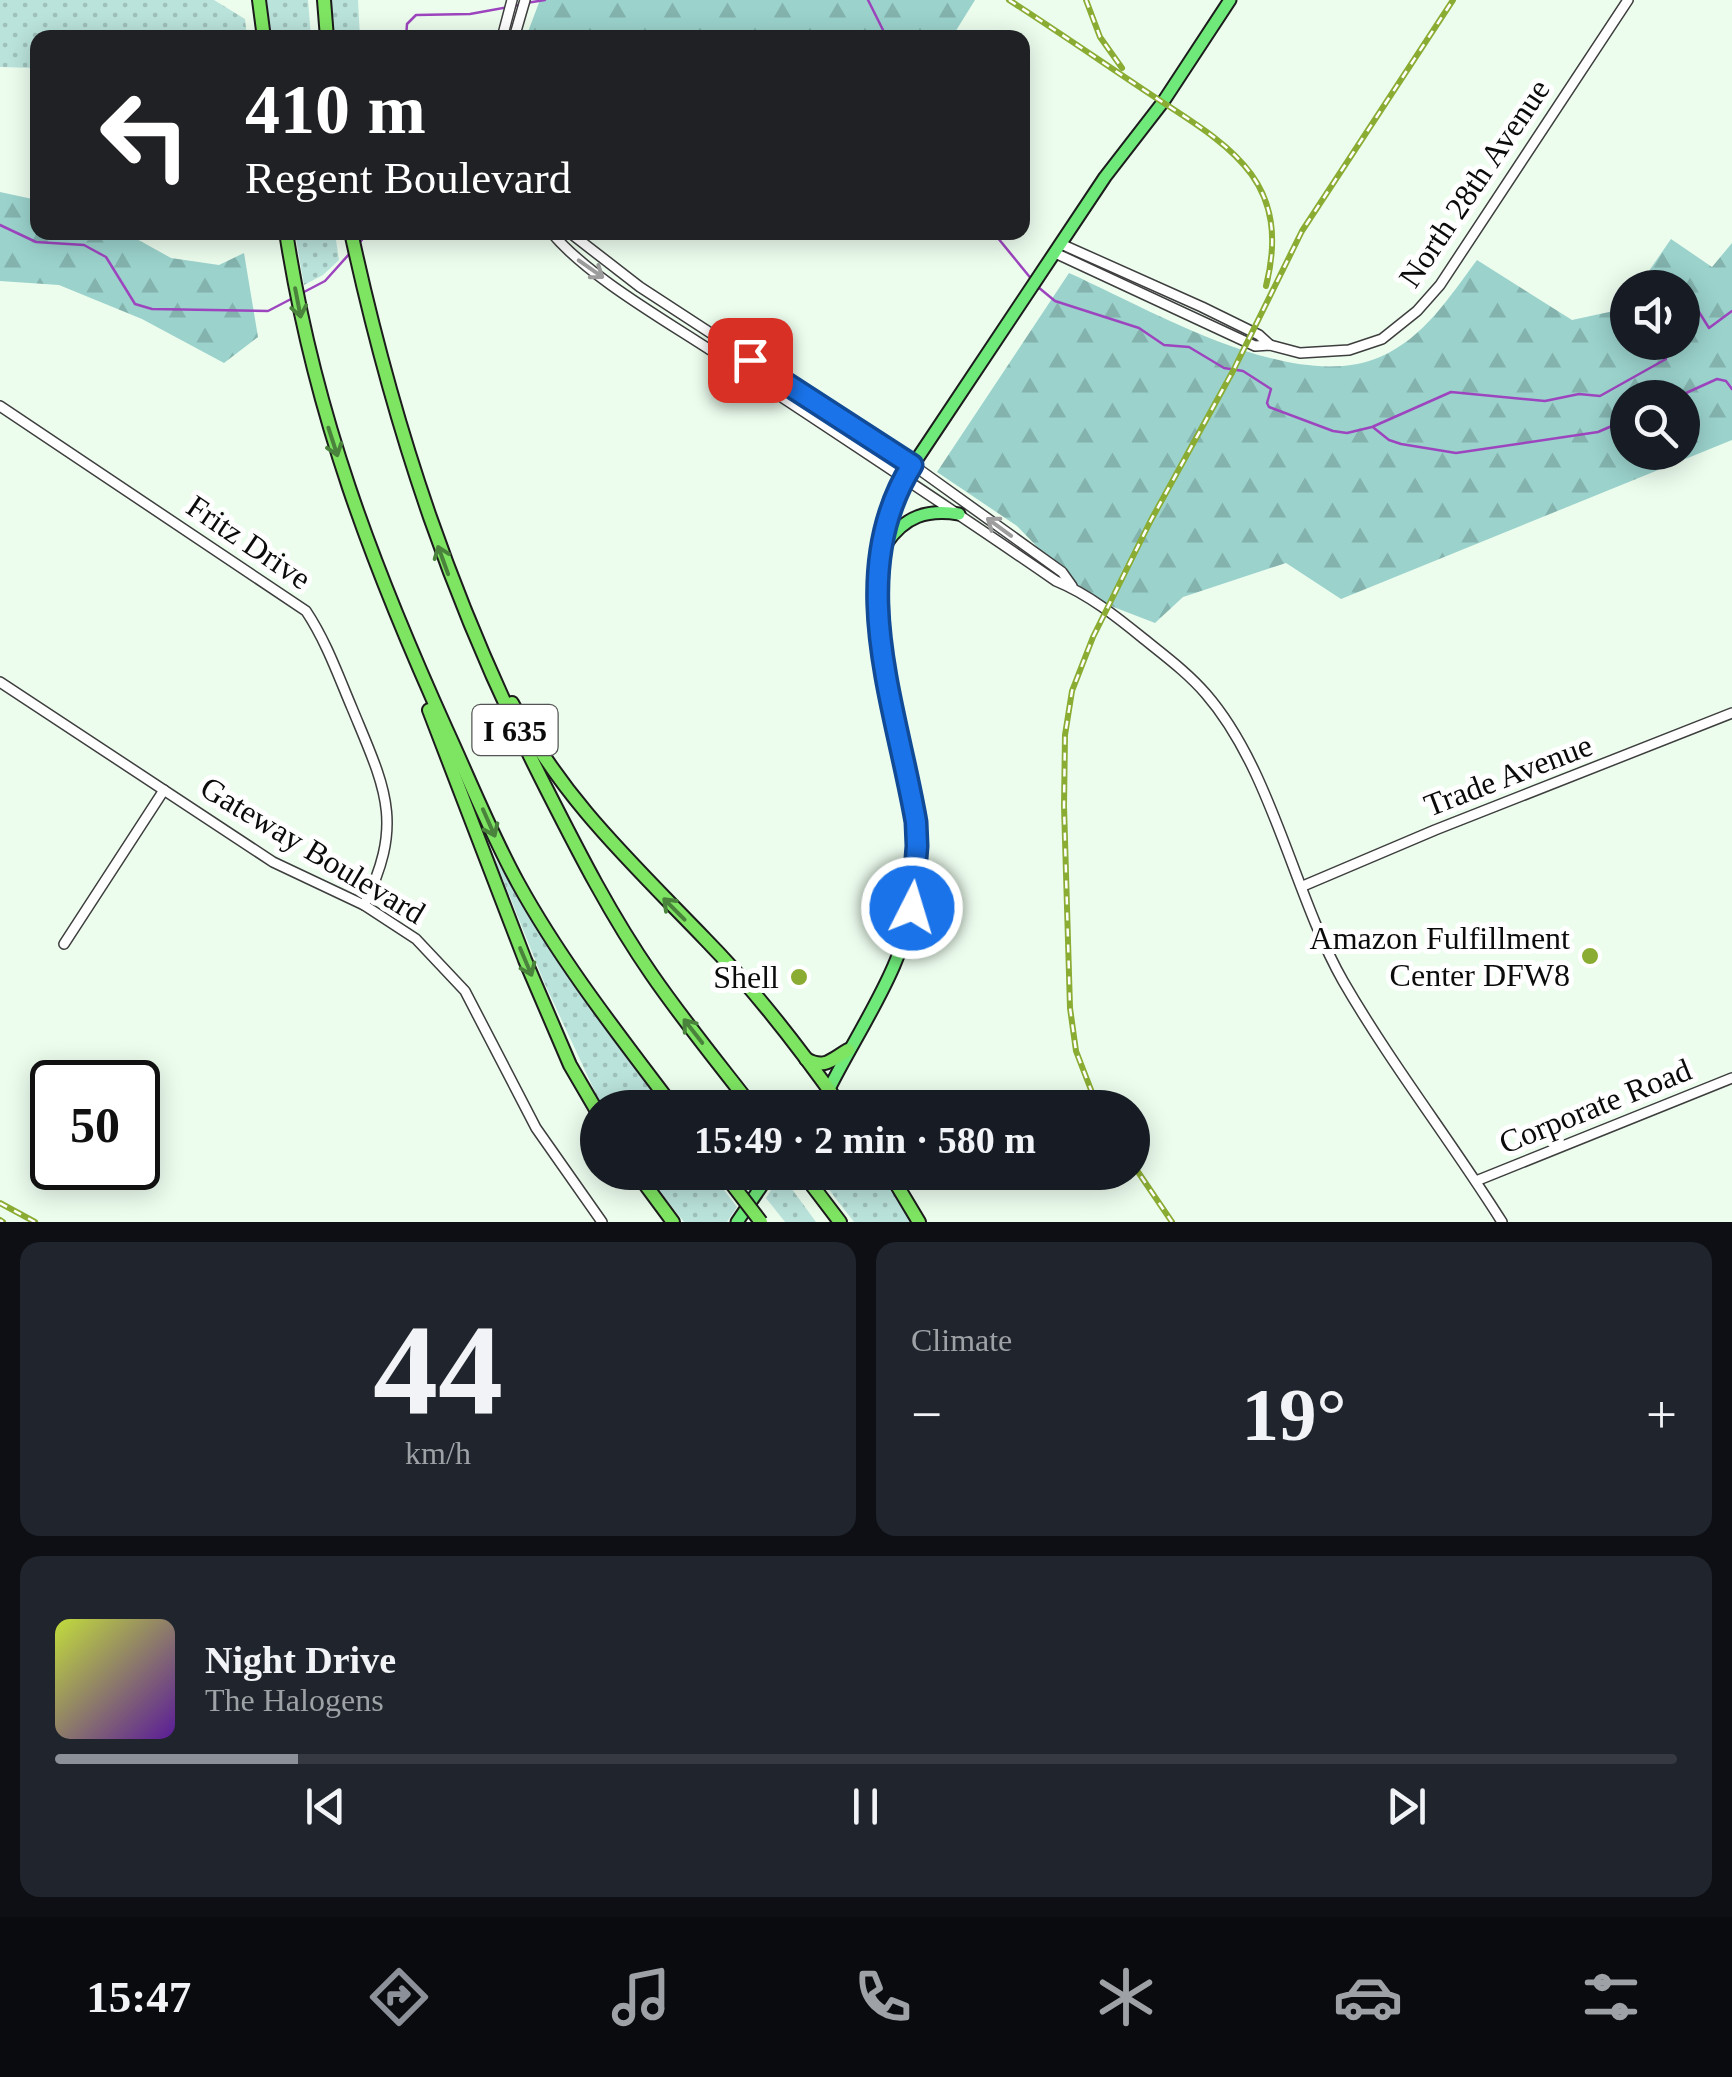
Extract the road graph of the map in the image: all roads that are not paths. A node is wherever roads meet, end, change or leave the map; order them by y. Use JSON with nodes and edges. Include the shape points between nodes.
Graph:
{"nodes":[{"id":1,"x":259,"y":0,"type":"edge"},
{"id":2,"x":324,"y":0,"type":"edge"},
{"id":3,"x":512,"y":0,"type":"edge"},
{"id":4,"x":525,"y":0,"type":"edge"},
{"id":5,"x":1230,"y":0,"type":"edge"},
{"id":6,"x":1628,"y":0,"type":"edge"},
{"id":7,"x":263,"y":30,"type":"edge"},
{"id":8,"x":326,"y":30,"type":"edge"},
{"id":9,"x":504,"y":30,"type":"edge"},
{"id":10,"x":516,"y":30,"type":"edge"},
{"id":11,"x":287,"y":240,"type":"edge"},
{"id":12,"x":354,"y":240,"type":"edge"},
{"id":13,"x":559,"y":240,"type":"edge"},
{"id":14,"x":580,"y":240,"type":"edge"},
{"id":15,"x":1058,"y":248,"type":"junction"},
{"id":16,"x":1202,"y":307,"type":"junction"},
{"id":17,"x":1197,"y":319,"type":"junction"},
{"id":18,"x":1270,"y":346,"type":"junction"},
{"id":19,"x":0,"y":406,"type":"edge"},
{"id":20,"x":912,"y":465,"type":"junction"},
{"id":21,"x":905,"y":477,"type":"junction"},
{"id":22,"x":960,"y":514,"type":"junction"},
{"id":23,"x":880,"y":551,"type":"junction"},
{"id":24,"x":1074,"y":588,"type":"junction"},
{"id":25,"x":458,"y":599,"type":"junction"},
{"id":26,"x":391,"y":606,"type":"junction"},
{"id":27,"x":0,"y":682,"type":"edge"},
{"id":28,"x":1732,"y":713,"type":"edge"},
{"id":29,"x":164,"y":790,"type":"junction"},
{"id":30,"x":1303,"y":886,"type":"junction"},
{"id":31,"x":364,"y":904,"type":"junction"},
{"id":32,"x":64,"y":944,"type":"dead end"},
{"id":33,"x":848,"y":1050,"type":"junction"},
{"id":34,"x":802,"y":1056,"type":"junction"},
{"id":35,"x":1732,"y":1078,"type":"edge"},
{"id":36,"x":829,"y":1089,"type":"joint"},
{"id":37,"x":585,"y":1090,"type":"edge"},
{"id":38,"x":660,"y":1090,"type":"edge"},
{"id":39,"x":739,"y":1090,"type":"edge"},
{"id":40,"x":1476,"y":1180,"type":"junction"},
{"id":41,"x":649,"y":1190,"type":"edge"},
{"id":42,"x":737,"y":1190,"type":"edge"},
{"id":43,"x":758,"y":1190,"type":"edge"},
{"id":44,"x":815,"y":1190,"type":"edge"},
{"id":45,"x":900,"y":1190,"type":"edge"},
{"id":46,"x":602,"y":1222,"type":"edge"},
{"id":47,"x":673,"y":1222,"type":"edge"},
{"id":48,"x":737,"y":1222,"type":"edge"},
{"id":49,"x":762,"y":1222,"type":"edge"},
{"id":50,"x":840,"y":1222,"type":"edge"},
{"id":51,"x":919,"y":1222,"type":"edge"},
{"id":52,"x":1502,"y":1222,"type":"edge"}],
"edges":[{"from":1,"to":7,"type":"highway"},
{"from":2,"to":8,"type":"highway"},
{"from":3,"to":9,"type":"street"},
{"from":4,"to":10,"type":"street"},
{"from":5,"to":15,"type":"main road"},
{"from":6,"to":18,"type":"street","name":"North 28th Avenue","via":[[1417,311],[1382,339],[1349,350],[1300,353]]},
{"from":11,"to":26,"type":"highway","number":"I 635","one_way":true,"via":[[307,348]]},
{"from":25,"to":12,"type":"highway","number":"I 635","one_way":true,"via":[[398,423]]},
{"from":13,"to":21,"type":"street","one_way":true,"via":[[587,266]]},
{"from":14,"to":20,"type":"street","via":[[640,287]]},
{"from":15,"to":16,"type":"street"},
{"from":15,"to":17,"type":"street"},
{"from":15,"to":20,"type":"main road"},
{"from":16,"to":17,"type":"street"},
{"from":16,"to":18,"type":"street"},
{"from":17,"to":18,"type":"street","via":[[1254,346]]},
{"from":19,"to":31,"type":"street","name":"Fritz Drive","via":[[306,611],[386,792],[384,859]]},
{"from":20,"to":21,"type":"main road"},
{"from":24,"to":20,"type":"street","one_way":true,"via":[[1062,572]]},
{"from":21,"to":22,"type":"street"},
{"from":21,"to":23,"type":"main road"},
{"from":22,"to":23,"type":"main road","via":[[914,516]]},
{"from":22,"to":24,"type":"street"},
{"from":23,"to":33,"type":"main road","via":[[877,626],[910,788],[916,890],[879,994]]},
{"from":24,"to":30,"type":"street","via":[[1207,695],[1236,737]]},
{"from":34,"to":25,"type":"highway","one_way":true,"via":[[737,974],[606,840],[558,780]]},
{"from":39,"to":25,"type":"highway","number":"I 635","one_way":true,"via":[[616,918],[519,737]]},
{"from":26,"to":37,"type":"highway","one_way":true,"via":[[525,960]]},
{"from":26,"to":38,"type":"highway","number":"I 635","one_way":true,"via":[[517,881],[589,995]]},
{"from":27,"to":29,"type":"street","name":"Gateway Boulevard"},
{"from":28,"to":30,"type":"street","name":"Trade Avenue"},
{"from":29,"to":31,"type":"street","name":"Gateway Boulevard","via":[[273,862]]},
{"from":29,"to":32,"type":"street"},
{"from":30,"to":40,"type":"street","via":[[1343,981]]},
{"from":31,"to":46,"type":"street","name":"Gateway Boulevard","via":[[416,939],[465,991],[536,1128]]},
{"from":33,"to":34,"type":"highway","via":[[820,1065]]},
{"from":33,"to":36,"type":"main road"},
{"from":34,"to":36,"type":"highway"},
{"from":35,"to":40,"type":"street","name":"Corporate Road"},
{"from":40,"to":52,"type":"street"},
{"from":41,"to":47,"type":"highway"},
{"from":42,"to":49,"type":"highway","bridge":true},
{"from":43,"to":48,"type":"main road"},
{"from":44,"to":50,"type":"highway"},
{"from":45,"to":51,"type":"highway"}]}
